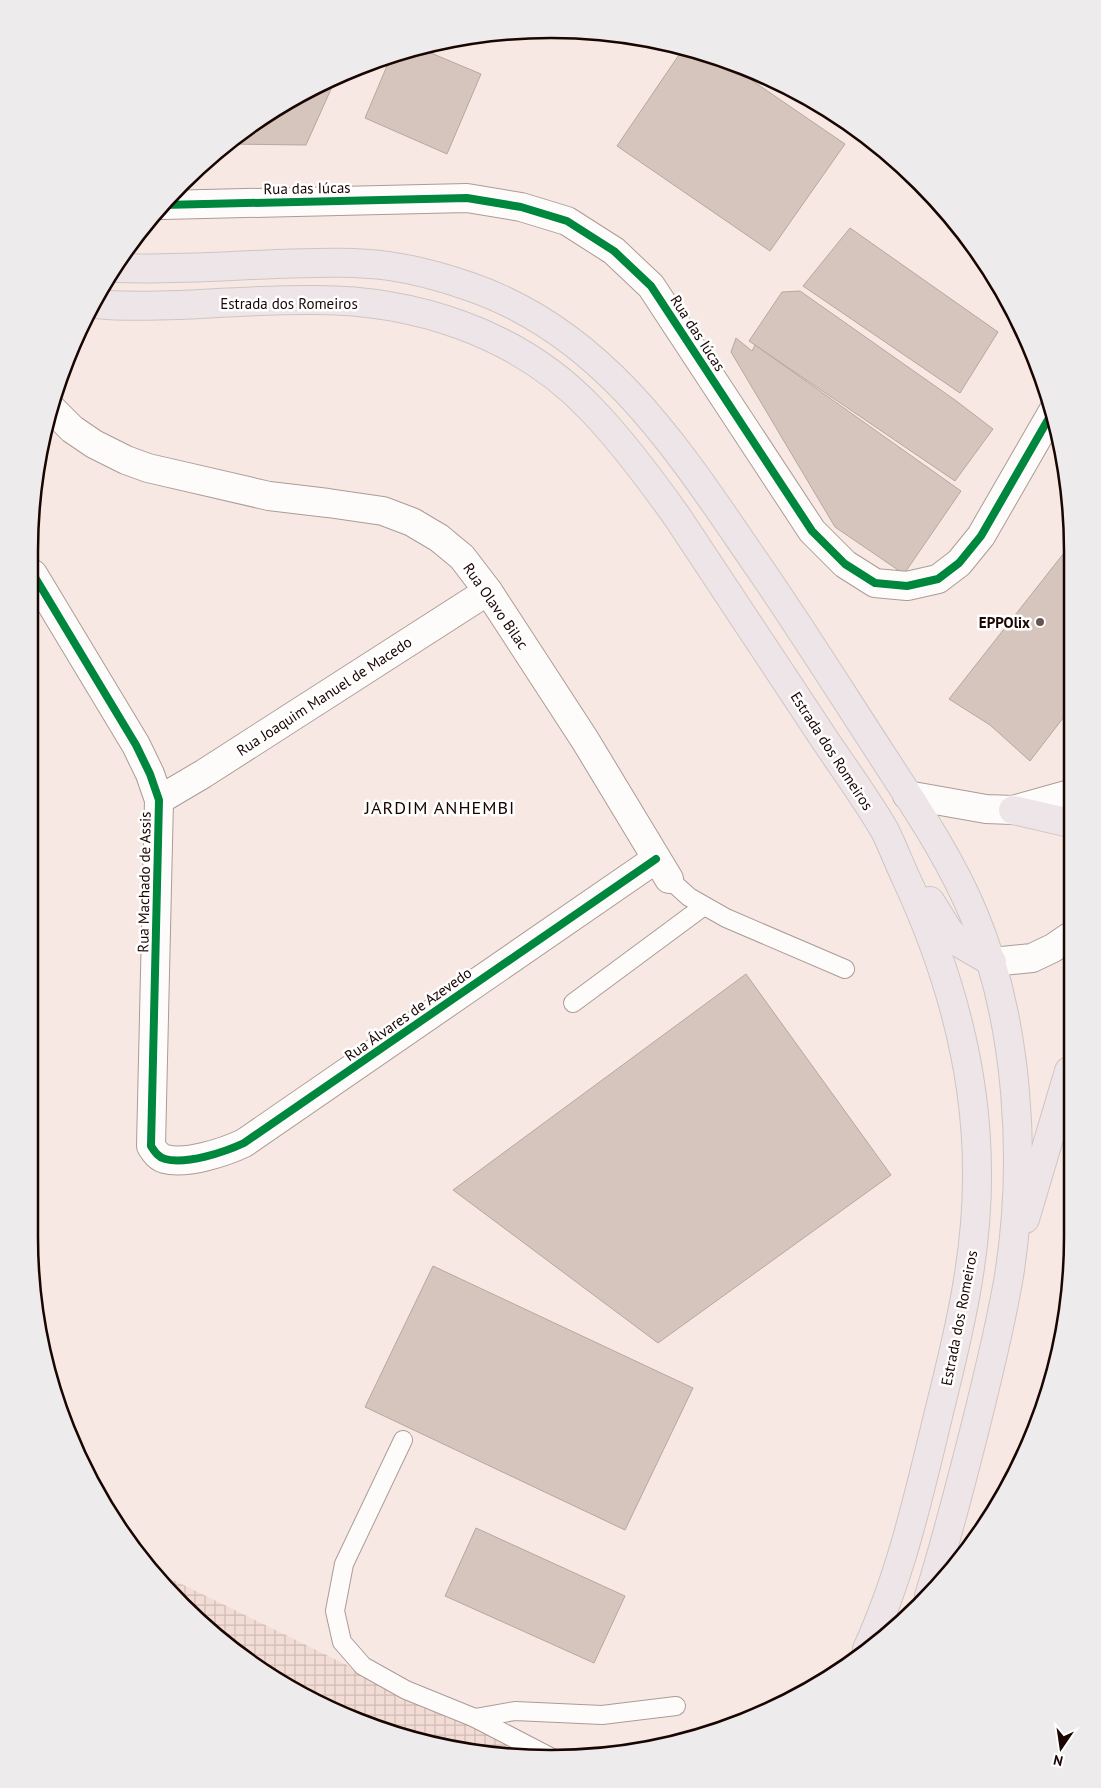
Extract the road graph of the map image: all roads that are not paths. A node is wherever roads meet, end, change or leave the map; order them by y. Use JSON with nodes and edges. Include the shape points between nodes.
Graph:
{"nodes":[{"id":1,"x":172,"y":205,"type":"edge"},
{"id":2,"x":122,"y":268,"type":"edge"},
{"id":3,"x":101,"y":304,"type":"edge"},
{"id":4,"x":152,"y":306,"type":"junction"},
{"id":5,"x":94,"y":317,"type":"edge"},
{"id":6,"x":56,"y":414,"type":"edge"},
{"id":7,"x":1047,"y":422,"type":"edge"},
{"id":8,"x":38,"y":582,"type":"edge"},
{"id":9,"x":488,"y":591,"type":"junction"},
{"id":10,"x":907,"y":795,"type":"junction"},
{"id":11,"x":1064,"y":796,"type":"edge"},
{"id":12,"x":159,"y":800,"type":"junction"},
{"id":13,"x":1014,"y":810,"type":"junction"},
{"id":14,"x":1064,"y":822,"type":"edge"},
{"id":15,"x":885,"y":831,"type":"junction"},
{"id":16,"x":662,"y":869,"type":"junction"},
{"id":17,"x":704,"y":906,"type":"junction"},
{"id":18,"x":1064,"y":940,"type":"edge"},
{"id":19,"x":992,"y":962,"type":"junction"},
{"id":20,"x":845,"y":969,"type":"dead end"},
{"id":21,"x":573,"y":1003,"type":"dead end"},
{"id":22,"x":1064,"y":1089,"type":"edge"},
{"id":23,"x":163,"y":1159,"type":"joint"},
{"id":24,"x":1010,"y":1271,"type":"junction"},
{"id":25,"x":403,"y":1440,"type":"dead end"},
{"id":26,"x":934,"y":1578,"type":"edge"},
{"id":27,"x":872,"y":1637,"type":"edge"},
{"id":28,"x":676,"y":1706,"type":"dead end"},
{"id":29,"x":475,"y":1718,"type":"junction"},
{"id":30,"x":536,"y":1750,"type":"edge"}],
"edges":[{"from":1,"to":7,"type":"street","name":"Rua das Iúcas","via":[[467,198],[521,207],[567,221],[614,252],[651,286],[812,531],[845,564],[875,583],[907,586],[938,579],[959,563],[981,536]]},
{"from":2,"to":10,"type":"main road","via":[[348,263],[391,266],[474,288],[551,326],[618,380],[679,453],[770,584]]},
{"from":3,"to":4,"type":"main road","name":"Estrada dos Romeiros"},
{"from":4,"to":5,"type":"street"},
{"from":4,"to":15,"type":"main road","name":"Estrada dos Romeiros","via":[[307,300],[347,300],[385,305],[461,324],[530,359],[590,408],[648,477]]},
{"from":6,"to":9,"type":"street","name":"Rua Olavo Bilac","via":[[94,444],[148,468],[241,491],[383,511],[412,522],[462,557]]},
{"from":8,"to":12,"type":"street","name":"Rua Machado de Assis","via":[[136,745]]},
{"from":9,"to":12,"type":"street","name":"Rua Joaquim Manuel de Macedo"},
{"from":9,"to":16,"type":"street","name":"Rua Olavo Bilac","via":[[585,740]]},
{"from":10,"to":13,"type":"street","via":[[986,809]]},
{"from":10,"to":19,"type":"main road","via":[[950,863]]},
{"from":11,"to":13,"type":"street"},
{"from":12,"to":23,"type":"street","name":"Rua Machado de Assis","via":[[151,1146]]},
{"from":13,"to":14,"type":"main road"},
{"from":15,"to":19,"type":"main road","via":[[948,930],[962,944]]},
{"from":15,"to":27,"type":"main road","name":"Estrada dos Romeiros","via":[[925,918],[958,1022],[969,1072],[977,1177],[969,1283],[959,1334],[912,1524]]},
{"from":16,"to":17,"type":"lane","via":[[689,897]]},
{"from":16,"to":23,"type":"street","name":"Rua Álvares de Azevedo","via":[[244,1143],[200,1157]]},
{"from":17,"to":20,"type":"lane"},
{"from":17,"to":21,"type":"lane"},
{"from":18,"to":19,"type":"street","via":[[1032,958]]},
{"from":19,"to":24,"type":"main road","via":[[1006,1017],[1016,1099],[1016,1209]]},
{"from":22,"to":24,"type":"main road"},
{"from":24,"to":26,"type":"main road","via":[[997,1343]]},
{"from":25,"to":29,"type":"lane","via":[[344,1564],[335,1611],[342,1642],[363,1666],[406,1690]]},
{"from":28,"to":29,"type":"lane","via":[[602,1715],[515,1711]]},
{"from":29,"to":30,"type":"lane"}]}
